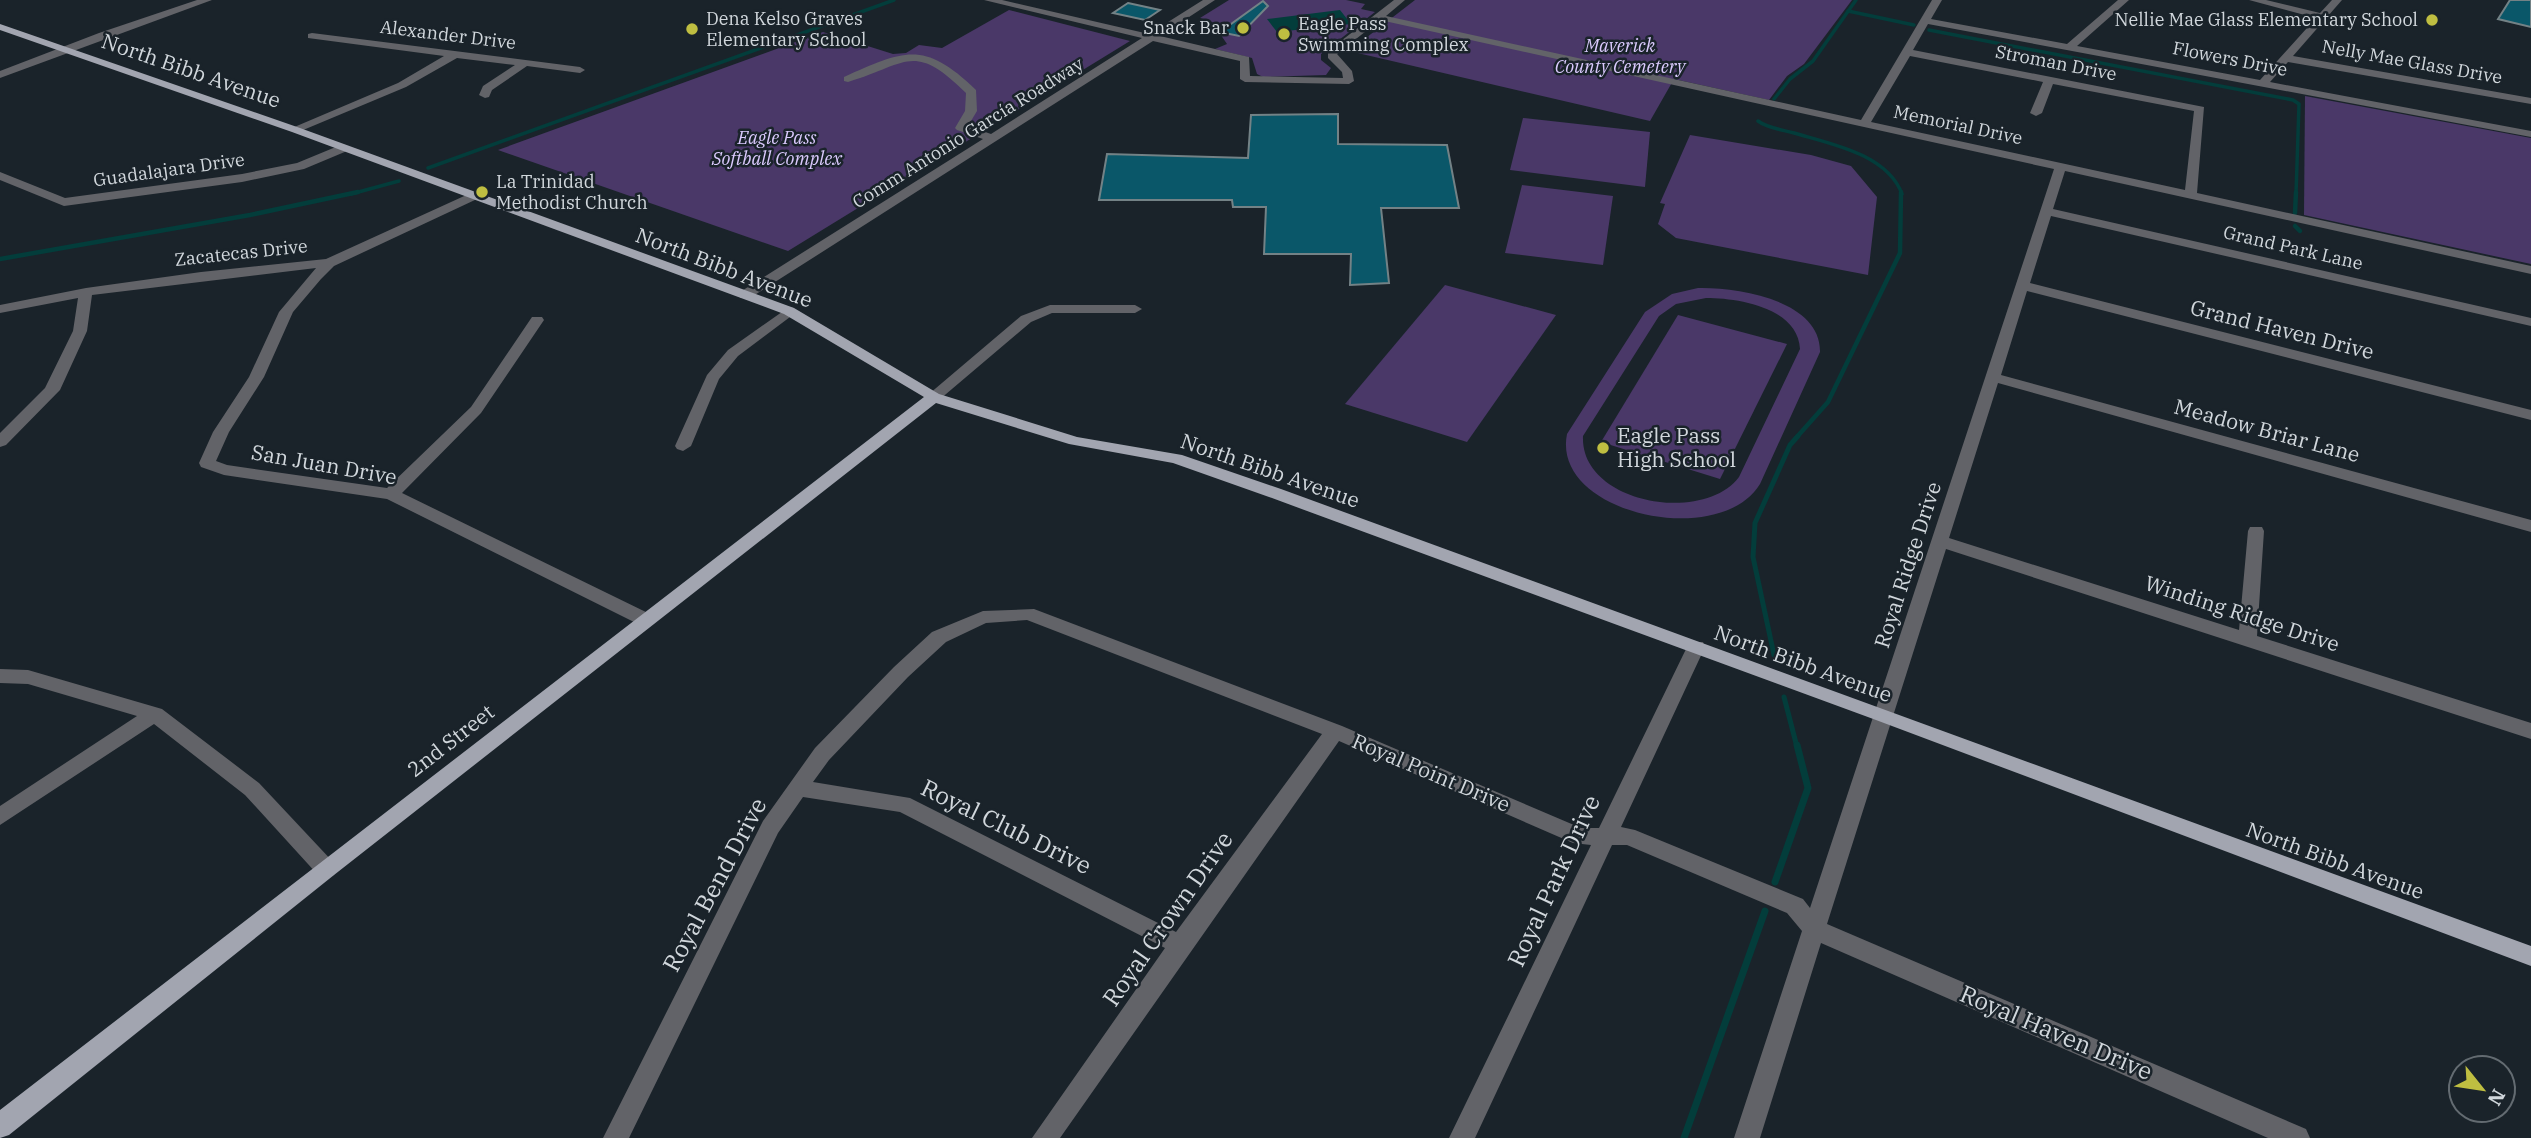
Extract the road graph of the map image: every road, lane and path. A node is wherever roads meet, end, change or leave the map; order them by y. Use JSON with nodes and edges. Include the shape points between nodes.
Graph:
{"nodes":[{"id":1,"x":207,"y":0,"type":"edge"},
{"id":2,"x":989,"y":0,"type":"edge"},
{"id":3,"x":1210,"y":0,"type":"edge"},
{"id":4,"x":1401,"y":0,"type":"edge"},
{"id":5,"x":1937,"y":0,"type":"edge"},
{"id":6,"x":2124,"y":0,"type":"edge"},
{"id":7,"x":2254,"y":0,"type":"edge"},
{"id":8,"x":2337,"y":0,"type":"edge"},
{"id":9,"x":2321,"y":16,"type":"junction"},
{"id":10,"x":1378,"y":17,"type":"junction"},
{"id":11,"x":1923,"y":20,"type":"junction"},
{"id":12,"x":0,"y":27,"type":"edge"},
{"id":13,"x":312,"y":36,"type":"dead end"},
{"id":14,"x":1153,"y":36,"type":"junction"},
{"id":15,"x":2069,"y":47,"type":"junction"},
{"id":16,"x":65,"y":50,"type":"junction"},
{"id":17,"x":1906,"y":52,"type":"junction"},
{"id":18,"x":455,"y":54,"type":"junction"},
{"id":19,"x":2287,"y":58,"type":"junction"},
{"id":20,"x":525,"y":63,"type":"junction"},
{"id":21,"x":580,"y":70,"type":"dead end"},
{"id":22,"x":0,"y":75,"type":"edge"},
{"id":23,"x":848,"y":79,"type":"dead end"},
{"id":24,"x":2049,"y":79,"type":"junction"},
{"id":25,"x":2263,"y":83,"type":"junction"},
{"id":26,"x":485,"y":95,"type":"dead end"},
{"id":27,"x":2531,"y":101,"type":"edge"},
{"id":28,"x":2036,"y":113,"type":"dead end"},
{"id":29,"x":1866,"y":123,"type":"junction"},
{"id":30,"x":296,"y":130,"type":"junction"},
{"id":31,"x":2531,"y":134,"type":"edge"},
{"id":32,"x":993,"y":138,"type":"junction"},
{"id":33,"x":343,"y":148,"type":"junction"},
{"id":34,"x":2062,"y":165,"type":"junction"},
{"id":35,"x":0,"y":176,"type":"edge"},
{"id":36,"x":2190,"y":193,"type":"junction"},
{"id":37,"x":473,"y":196,"type":"junction"},
{"id":38,"x":2046,"y":211,"type":"junction"},
{"id":39,"x":329,"y":263,"type":"junction"},
{"id":40,"x":2531,"y":270,"type":"edge"},
{"id":41,"x":2022,"y":285,"type":"junction"},
{"id":42,"x":86,"y":292,"type":"junction"},
{"id":43,"x":745,"y":295,"type":"junction"},
{"id":44,"x":0,"y":309,"type":"edge"},
{"id":45,"x":1135,"y":309,"type":"dead end"},
{"id":46,"x":789,"y":311,"type":"junction"},
{"id":47,"x":537,"y":320,"type":"dead end"},
{"id":48,"x":2531,"y":322,"type":"edge"},
{"id":49,"x":1993,"y":377,"type":"junction"},
{"id":50,"x":934,"y":397,"type":"junction"},
{"id":51,"x":2531,"y":415,"type":"edge"},
{"id":52,"x":0,"y":442,"type":"edge"},
{"id":53,"x":683,"y":446,"type":"dead end"},
{"id":54,"x":391,"y":494,"type":"junction"},
{"id":55,"x":2531,"y":526,"type":"edge"},
{"id":56,"x":2256,"y":531,"type":"dead end"},
{"id":57,"x":1939,"y":541,"type":"junction"},
{"id":58,"x":1039,"y":619,"type":"joint"},
{"id":59,"x":646,"y":620,"type":"junction"},
{"id":60,"x":2247,"y":640,"type":"junction"},
{"id":61,"x":1696,"y":647,"type":"junction"},
{"id":62,"x":0,"y":676,"type":"edge"},
{"id":63,"x":155,"y":714,"type":"junction"},
{"id":64,"x":1884,"y":715,"type":"junction"},
{"id":65,"x":1335,"y":731,"type":"junction"},
{"id":66,"x":2531,"y":731,"type":"edge"},
{"id":67,"x":798,"y":788,"type":"junction"},
{"id":68,"x":0,"y":817,"type":"edge"},
{"id":69,"x":1604,"y":838,"type":"junction"},
{"id":70,"x":326,"y":869,"type":"junction"},
{"id":71,"x":1814,"y":929,"type":"junction"},
{"id":72,"x":1180,"y":945,"type":"junction"},
{"id":73,"x":2531,"y":956,"type":"edge"},
{"id":74,"x":0,"y":1126,"type":"edge"},
{"id":75,"x":616,"y":1138,"type":"edge"},
{"id":76,"x":1045,"y":1138,"type":"edge"},
{"id":77,"x":1462,"y":1138,"type":"edge"},
{"id":78,"x":1747,"y":1138,"type":"edge"},
{"id":79,"x":2297,"y":1138,"type":"edge"}],
"edges":[{"from":1,"to":16,"type":"street"},
{"from":2,"to":14,"type":"street"},
{"from":3,"to":14,"type":"street","name":"Comm Antonio García Roadway"},
{"from":4,"to":10,"type":"street"},
{"from":5,"to":11,"type":"street"},
{"from":6,"to":15,"type":"street"},
{"from":7,"to":9,"type":"street"},
{"from":8,"to":9,"type":"street"},
{"from":9,"to":19,"type":"street"},
{"from":10,"to":14,"type":"street","via":[[1332,53],[1349,81],[1245,79],[1245,59]]},
{"from":10,"to":29,"type":"street","name":"Memorial Drive"},
{"from":11,"to":15,"type":"street","name":"Flowers Drive"},
{"from":11,"to":17,"type":"street"},
{"from":12,"to":16,"type":"main road","name":"North Bibb Avenue"},
{"from":13,"to":18,"type":"street","name":"Alexander Drive"},
{"from":14,"to":32,"type":"street","name":"Comm Antonio García Roadway"},
{"from":15,"to":25,"type":"street","name":"Flowers Drive"},
{"from":16,"to":22,"type":"street"},
{"from":16,"to":30,"type":"main road","name":"North Bibb Avenue"},
{"from":17,"to":24,"type":"street","name":"Stroman Drive"},
{"from":17,"to":29,"type":"street"},
{"from":18,"to":20,"type":"street","name":"Alexander Drive"},
{"from":18,"to":30,"type":"street","via":[[402,85]]},
{"from":19,"to":25,"type":"street"},
{"from":19,"to":27,"type":"street","name":"Nelly Mae Glass Drive"},
{"from":20,"to":21,"type":"street","name":"Alexander Drive"},
{"from":20,"to":26,"type":"street","via":[[487,88]]},
{"from":23,"to":32,"type":"street","via":[[892,60],[923,57],[940,62],[972,92],[971,111],[961,128]]},
{"from":24,"to":28,"type":"street"},
{"from":24,"to":36,"type":"street","name":"Stroman Drive","via":[[2200,109]]},
{"from":25,"to":31,"type":"street","name":"Flowers Drive"},
{"from":29,"to":34,"type":"street","name":"Memorial Drive"},
{"from":30,"to":33,"type":"main road","name":"North Bibb Avenue"},
{"from":32,"to":43,"type":"street","name":"Comm Antonio García Roadway"},
{"from":33,"to":35,"type":"street","name":"Guadalajara Drive","via":[[300,166],[242,178],[64,202]]},
{"from":33,"to":37,"type":"main road","name":"North Bibb Avenue"},
{"from":34,"to":36,"type":"street","name":"Memorial Drive"},
{"from":34,"to":38,"type":"street","name":"Royal Ridge Drive"},
{"from":36,"to":40,"type":"street","name":"Memorial Drive"},
{"from":37,"to":39,"type":"street","name":"Zacatecas Drive"},
{"from":37,"to":43,"type":"main road","name":"North Bibb Avenue"},
{"from":38,"to":41,"type":"street","name":"Royal Ridge Drive"},
{"from":38,"to":48,"type":"street","name":"Grand Park Lane"},
{"from":39,"to":42,"type":"street","name":"Zacatecas Drive"},
{"from":39,"to":54,"type":"street","name":"San Juan Drive","via":[[281,320],[253,384],[223,425],[207,463],[224,470]]},
{"from":41,"to":49,"type":"street","name":"Royal Ridge Drive"},
{"from":41,"to":51,"type":"street","name":"Grand Haven Drive"},
{"from":42,"to":44,"type":"street","name":"Zacatecas Drive"},
{"from":42,"to":52,"type":"street","via":[[79,331],[52,390]]},
{"from":43,"to":46,"type":"main road","name":"North Bibb Avenue"},
{"from":45,"to":50,"type":"street","via":[[1042,311],[1026,319]]},
{"from":46,"to":50,"type":"main road","name":"North Bibb Avenue"},
{"from":46,"to":53,"type":"street","via":[[733,353],[712,379]]},
{"from":47,"to":54,"type":"street","via":[[476,410]]},
{"from":49,"to":55,"type":"street","name":"Meadow Briar Lane"},
{"from":49,"to":57,"type":"street","name":"Royal Ridge Drive"},
{"from":50,"to":59,"type":"main road","name":"2nd Street"},
{"from":50,"to":61,"type":"main road","name":"North Bibb Avenue","via":[[1074,441],[1176,459]]},
{"from":54,"to":59,"type":"street","name":"San Juan Drive"},
{"from":56,"to":60,"type":"street"},
{"from":57,"to":60,"type":"street","name":"Winding Ridge Drive"},
{"from":57,"to":64,"type":"street","name":"Royal Ridge Drive"},
{"from":58,"to":65,"type":"street","name":"Royal Point Drive"},
{"from":58,"to":67,"type":"street","name":"Royal Bend Drive","via":[[1028,614],[984,617],[939,637],[822,754]]},
{"from":59,"to":70,"type":"main road","name":"2nd Street"},
{"from":60,"to":66,"type":"street","name":"Winding Ridge Drive"},
{"from":61,"to":64,"type":"main road","name":"North Bibb Avenue"},
{"from":61,"to":69,"type":"street","name":"Royal Park Drive"},
{"from":62,"to":63,"type":"street","via":[[28,677]]},
{"from":63,"to":68,"type":"street"},
{"from":63,"to":70,"type":"street","via":[[252,789]]},
{"from":64,"to":71,"type":"street","name":"Royal Ridge Drive"},
{"from":64,"to":73,"type":"main road","name":"North Bibb Avenue"},
{"from":65,"to":69,"type":"street","name":"Royal Point Drive","via":[[1580,837]]},
{"from":65,"to":72,"type":"street","name":"Royal Crown Drive"},
{"from":67,"to":72,"type":"street","name":"Royal Club Drive","via":[[903,804]]},
{"from":67,"to":75,"type":"street","name":"Royal Bend Drive","via":[[769,827]]},
{"from":69,"to":71,"type":"street","name":"Royal Point Drive","via":[[1628,836],[1795,906]]},
{"from":69,"to":77,"type":"street","name":"Royal Park Drive"},
{"from":70,"to":74,"type":"main road","name":"2nd Street"},
{"from":71,"to":78,"type":"street","name":"Royal Ridge Drive"},
{"from":71,"to":79,"type":"street","name":"Royal Haven Drive"},
{"from":72,"to":76,"type":"street","name":"Royal Crown Drive"}]}
